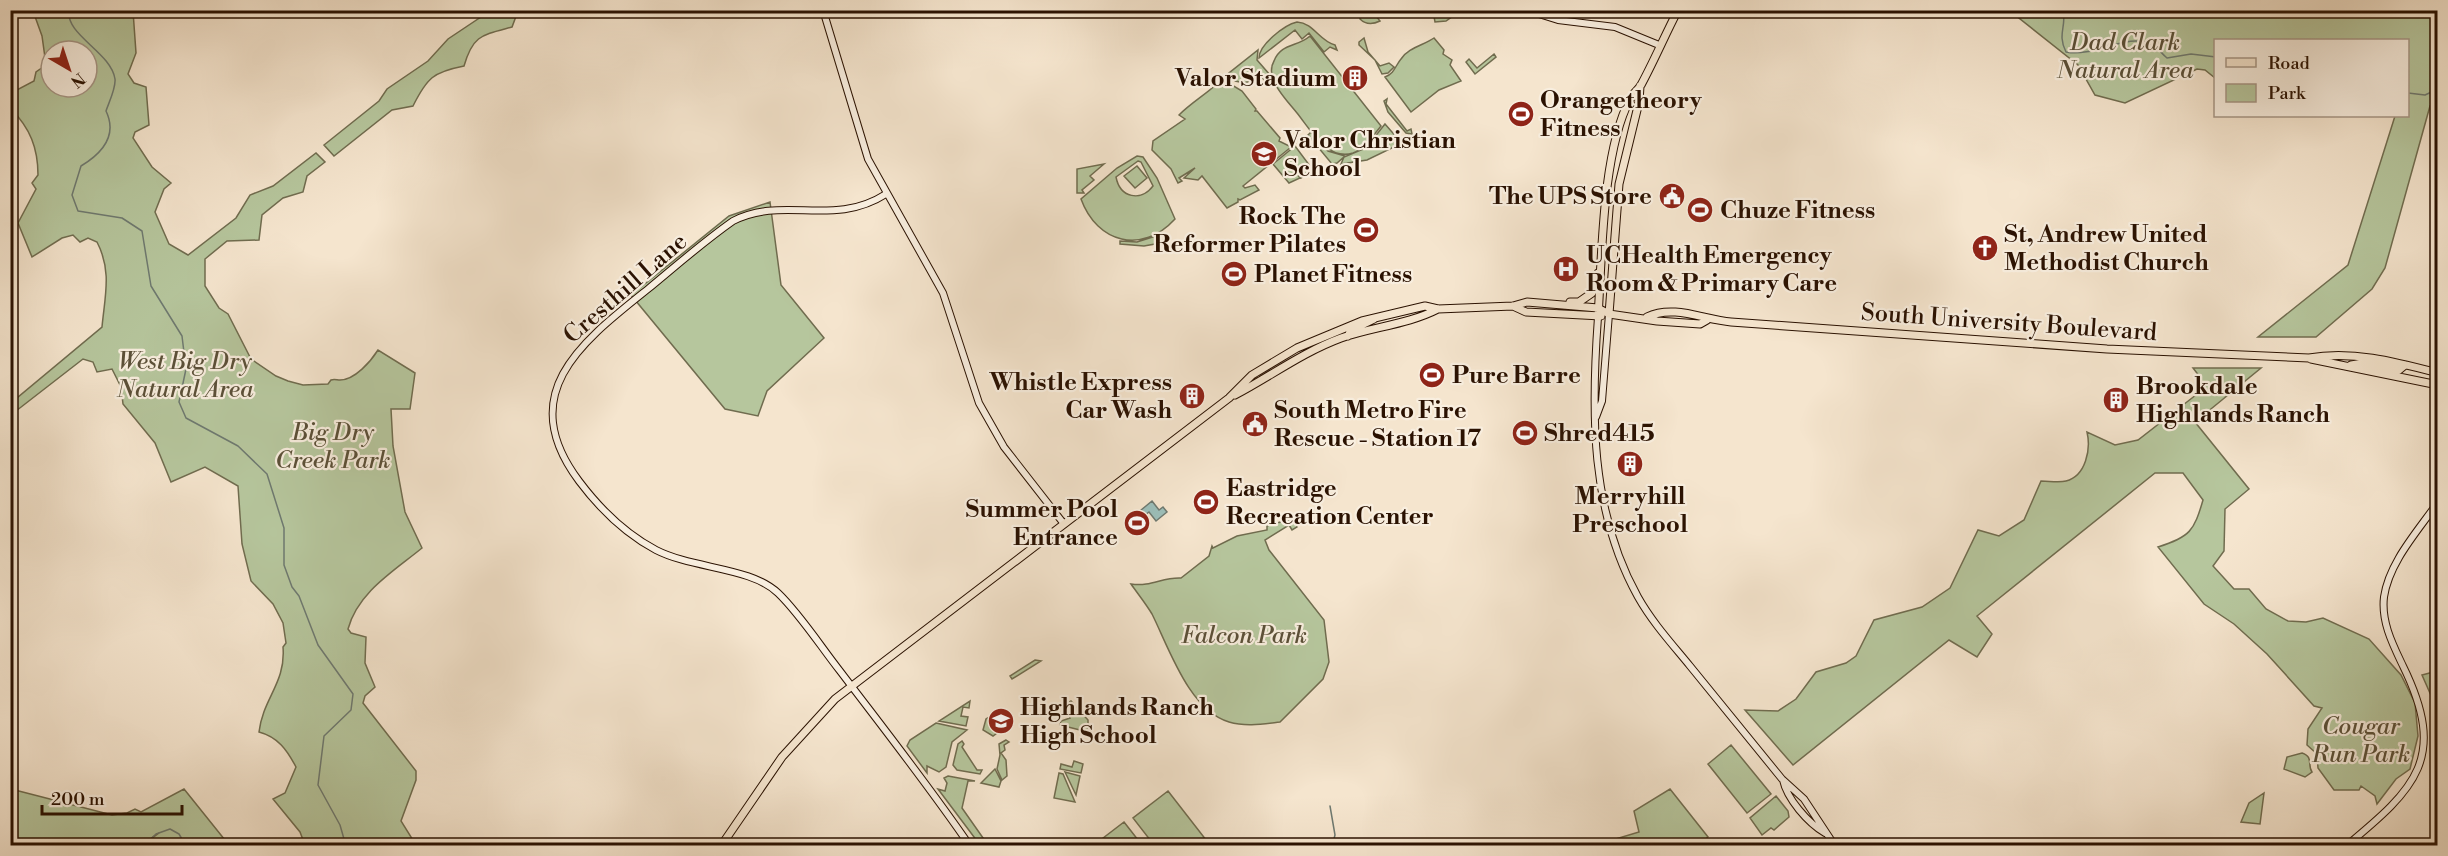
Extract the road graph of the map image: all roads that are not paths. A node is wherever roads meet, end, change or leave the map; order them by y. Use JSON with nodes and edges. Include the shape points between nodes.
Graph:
{"nodes":[{"id":1,"x":823,"y":10,"type":"edge"},
{"id":2,"x":1526,"y":10,"type":"edge"},
{"id":3,"x":1678,"y":10,"type":"edge"},
{"id":4,"x":1659,"y":45,"type":"junction"},
{"id":5,"x":1640,"y":86,"type":"junction"},
{"id":6,"x":886,"y":194,"type":"junction"},
{"id":7,"x":1602,"y":262,"type":"junction"},
{"id":8,"x":1554,"y":304,"type":"junction"},
{"id":9,"x":1513,"y":306,"type":"junction"},
{"id":10,"x":1598,"y":308,"type":"junction"},
{"id":11,"x":1438,"y":309,"type":"junction"},
{"id":12,"x":1609,"y":314,"type":"junction"},
{"id":13,"x":1379,"y":316,"type":"junction"},
{"id":14,"x":1598,"y":317,"type":"junction"},
{"id":15,"x":1347,"y":336,"type":"junction"},
{"id":16,"x":2309,"y":358,"type":"junction"},
{"id":17,"x":2405,"y":365,"type":"junction"},
{"id":18,"x":2345,"y":366,"type":"junction"},
{"id":19,"x":2438,"y":373,"type":"edge"},
{"id":20,"x":2438,"y":384,"type":"edge"},
{"id":21,"x":1229,"y":398,"type":"junction"},
{"id":22,"x":1596,"y":417,"type":"junction"},
{"id":23,"x":2438,"y":502,"type":"edge"},
{"id":24,"x":1064,"y":524,"type":"junction"},
{"id":25,"x":851,"y":686,"type":"junction"},
{"id":26,"x":721,"y":846,"type":"edge"},
{"id":27,"x":970,"y":846,"type":"edge"},
{"id":28,"x":1834,"y":846,"type":"edge"},
{"id":29,"x":2346,"y":846,"type":"edge"}],
"edges":[{"from":1,"to":6,"type":"street","via":[[860,140]]},
{"from":2,"to":4,"type":"street","via":[[1557,20],[1615,27]]},
{"from":3,"to":4,"type":"main road"},
{"from":4,"to":5,"type":"main road"},
{"from":5,"to":7,"type":"main road","via":[[1630,98],[1612,162]]},
{"from":5,"to":12,"type":"main road","via":[[1621,175]]},
{"from":6,"to":24,"type":"street","via":[[944,293],[979,404],[1004,447]]},
{"from":6,"to":25,"type":"street","name":"Cresthill Lane","via":[[842,212],[771,210],[733,221],[587,339],[566,366],[554,401],[557,437],[565,459],[605,513],[635,538],[658,550],[701,566],[756,577],[768,585]]},
{"from":7,"to":8,"type":"main road","via":[[1588,297],[1579,302]]},
{"from":7,"to":10,"type":"main road"},
{"from":8,"to":9,"type":"main road","name":"South University Boulevard"},
{"from":8,"to":10,"type":"main road","name":"South University Boulevard"},
{"from":9,"to":11,"type":"main road","name":"South University Boulevard"},
{"from":9,"to":14,"type":"main road","name":"South University Boulevard","via":[[1526,312]]},
{"from":10,"to":12,"type":"main road","name":"South University Boulevard"},
{"from":10,"to":14,"type":"main road"},
{"from":11,"to":13,"type":"main road","name":"South University Boulevard","via":[[1425,306]]},
{"from":11,"to":15,"type":"main road","name":"South University Boulevard","via":[[1425,316]]},
{"from":12,"to":14,"type":"main road","name":"South University Boulevard"},
{"from":12,"to":16,"type":"main road","name":"South University Boulevard","via":[[1700,324],[1707,320],[2064,346]]},
{"from":12,"to":22,"type":"street","via":[[1602,401]]},
{"from":13,"to":15,"type":"main road"},
{"from":13,"to":21,"type":"main road","name":"South University Boulevard","via":[[1297,348],[1252,375]]},
{"from":14,"to":22,"type":"street","via":[[1592,398]]},
{"from":15,"to":21,"type":"main road","name":"South University Boulevard"},
{"from":16,"to":17,"type":"main road","name":"South University Boulevard","via":[[2331,354]]},
{"from":16,"to":18,"type":"main road","name":"South University Boulevard"},
{"from":17,"to":18,"type":"main road","via":[[2399,370],[2363,363]]},
{"from":17,"to":19,"type":"main road","name":"South University Boulevard"},
{"from":18,"to":20,"type":"main road","name":"South University Boulevard"},
{"from":21,"to":24,"type":"main road","name":"South University Boulevard"},
{"from":22,"to":28,"type":"street","via":[[1599,486],[1618,552],[1634,589],[1648,614],[1782,779],[1813,825]]},
{"from":23,"to":29,"type":"street","via":[[2390,575],[2384,597],[2389,635],[2420,702],[2424,737],[2420,763],[2400,800]]},
{"from":24,"to":25,"type":"main road","name":"South University Boulevard"},
{"from":25,"to":26,"type":"main road","name":"South University Boulevard","via":[[782,757]]},
{"from":25,"to":27,"type":"street","name":"Cresthill Lane"}]}
